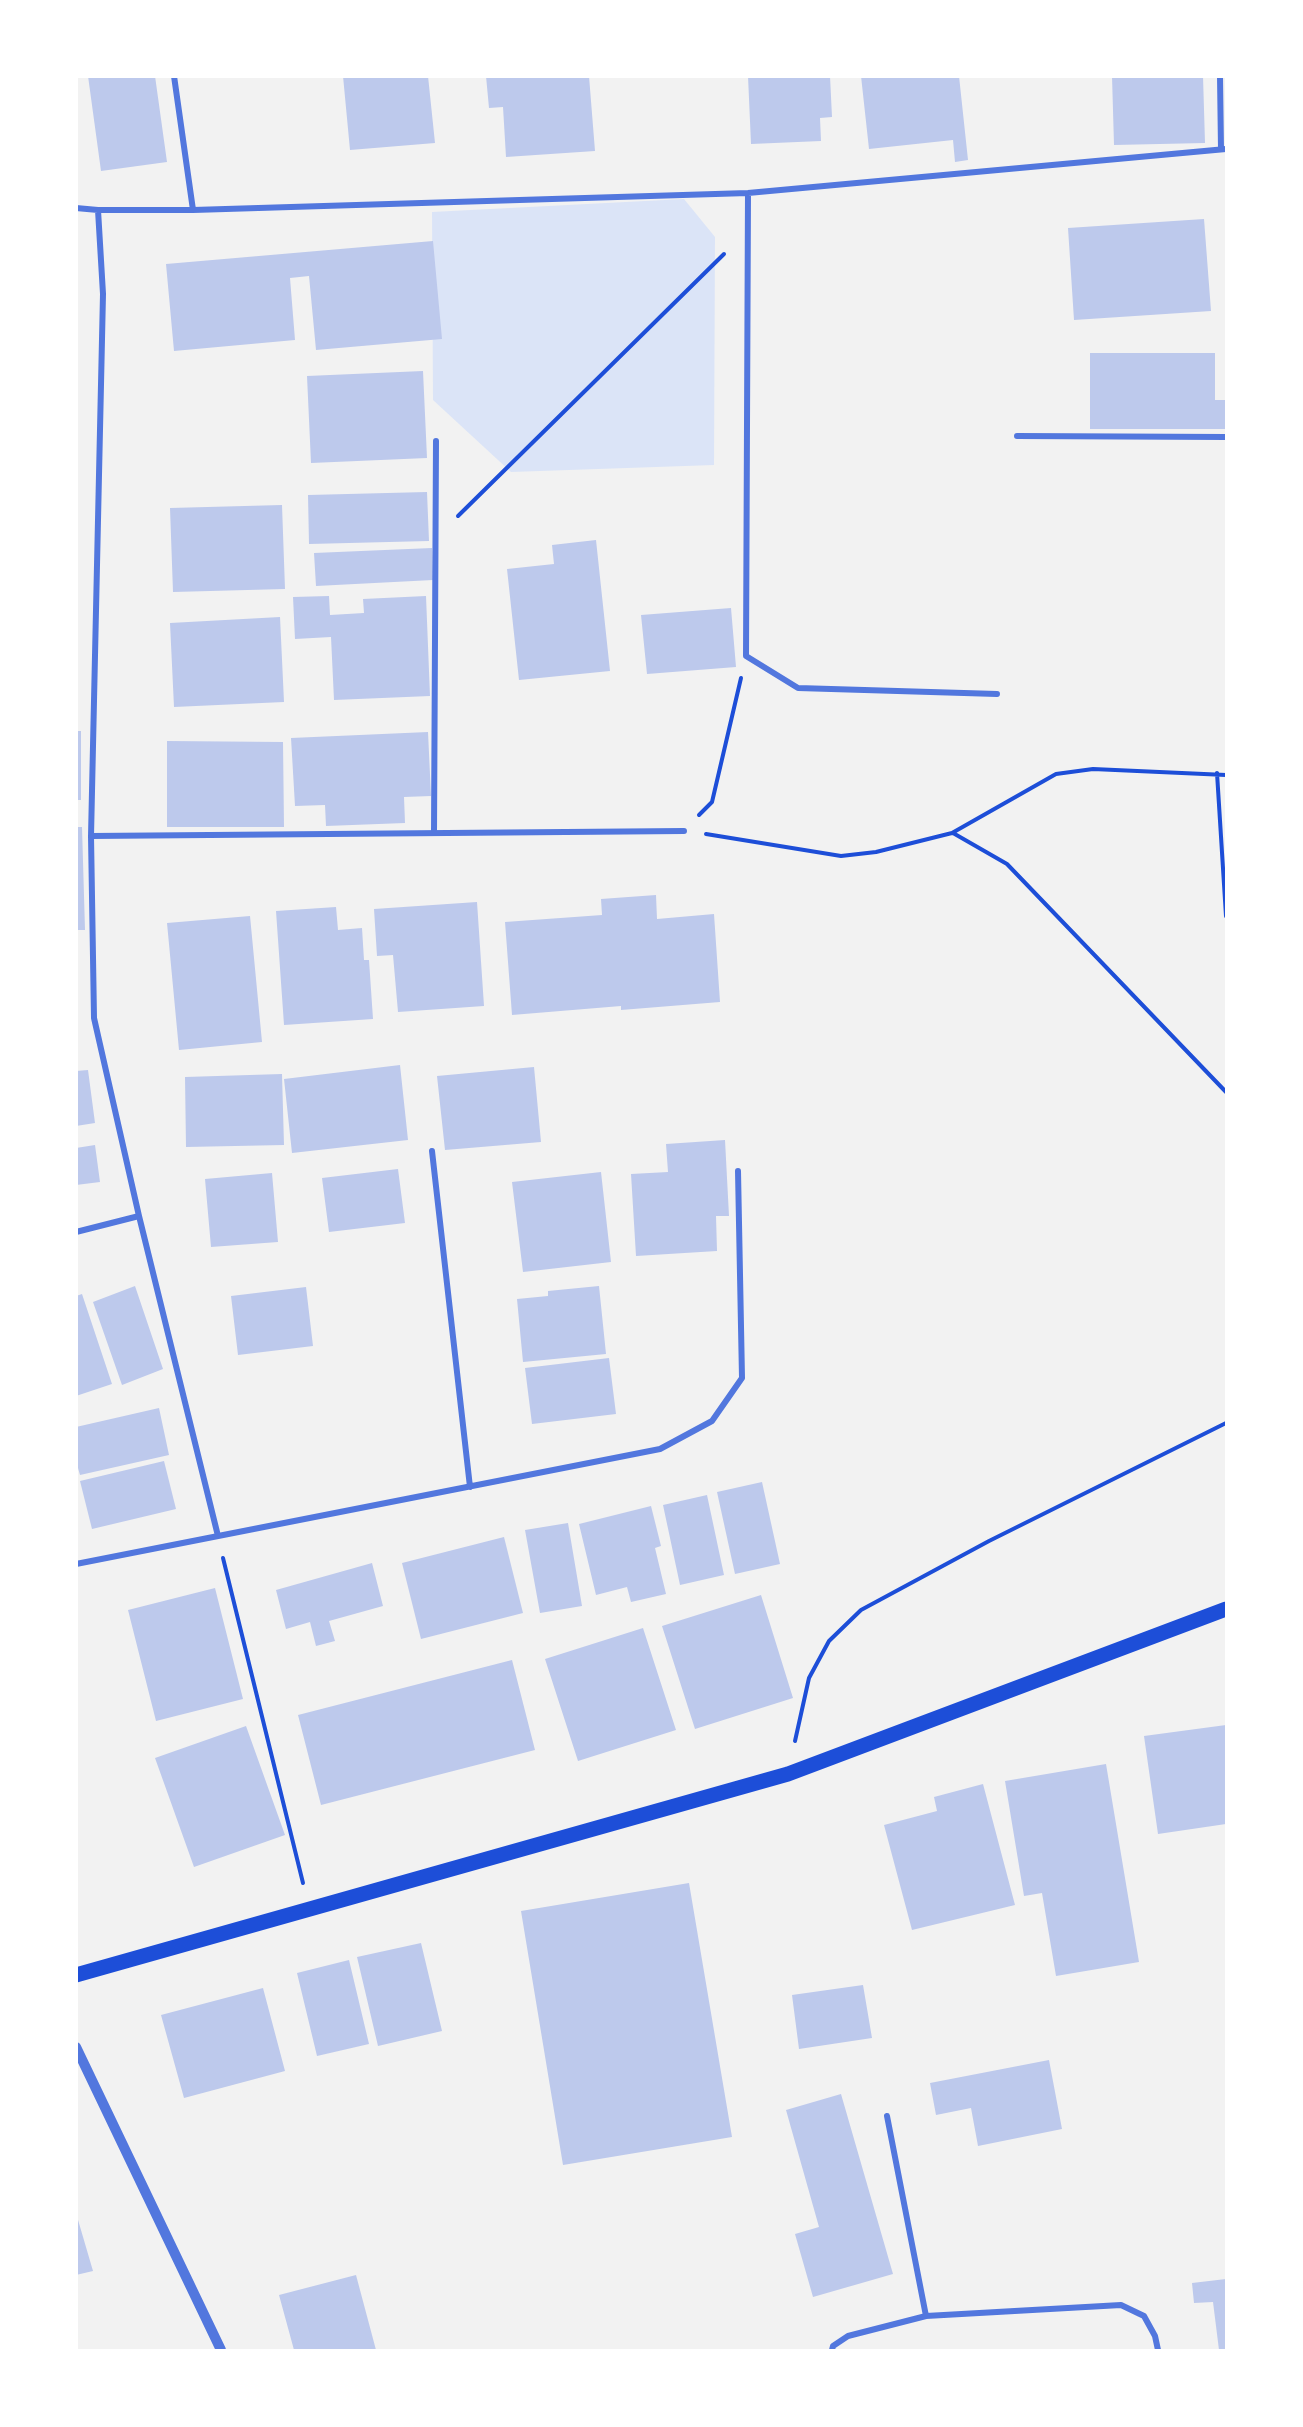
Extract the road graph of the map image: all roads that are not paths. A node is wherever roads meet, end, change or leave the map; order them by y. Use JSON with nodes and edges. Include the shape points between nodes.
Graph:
{"nodes":[{"id":1,"x":174,"y":76,"type":"edge"},
{"id":2,"x":1220,"y":76,"type":"edge"},
{"id":3,"x":1224,"y":149,"type":"edge"},
{"id":4,"x":748,"y":193,"type":"junction"},
{"id":5,"x":76,"y":208,"type":"edge"},
{"id":6,"x":98,"y":210,"type":"junction"},
{"id":7,"x":193,"y":210,"type":"junction"},
{"id":8,"x":1017,"y":436,"type":"dead end"},
{"id":9,"x":1227,"y":437,"type":"edge"},
{"id":10,"x":436,"y":441,"type":"dead end"},
{"id":11,"x":997,"y":694,"type":"dead end"},
{"id":12,"x":684,"y":831,"type":"road end"},
{"id":13,"x":434,"y":833,"type":"junction"},
{"id":14,"x":91,"y":836,"type":"junction"},
{"id":15,"x":432,"y":1151,"type":"dead end"},
{"id":16,"x":738,"y":1171,"type":"dead end"},
{"id":17,"x":139,"y":1216,"type":"junction"},
{"id":18,"x":76,"y":1232,"type":"edge"},
{"id":19,"x":470,"y":1487,"type":"junction"},
{"id":20,"x":218,"y":1536,"type":"junction"},
{"id":21,"x":76,"y":1564,"type":"edge"},
{"id":22,"x":1227,"y":1609,"type":"edge"},
{"id":23,"x":76,"y":1975,"type":"edge"},
{"id":24,"x":76,"y":2047,"type":"edge"},
{"id":25,"x":886,"y":2116,"type":"dead end"},
{"id":26,"x":926,"y":2316,"type":"junction"},
{"id":27,"x":221,"y":2350,"type":"edge"},
{"id":28,"x":832,"y":2350,"type":"edge"},
{"id":29,"x":1158,"y":2350,"type":"edge"}],
"edges":[{"from":1,"to":7,"type":"street"},
{"from":2,"to":3,"type":"street"},
{"from":3,"to":4,"type":"street"},
{"from":4,"to":7,"type":"street"},
{"from":4,"to":11,"type":"street","via":[[746,656],[798,688]]},
{"from":5,"to":6,"type":"street"},
{"from":6,"to":7,"type":"street"},
{"from":6,"to":14,"type":"street","via":[[103,294]]},
{"from":8,"to":9,"type":"street"},
{"from":10,"to":13,"type":"street"},
{"from":12,"to":13,"type":"street"},
{"from":13,"to":14,"type":"street"},
{"from":14,"to":17,"type":"street","via":[[94,1018]]},
{"from":15,"to":19,"type":"street"},
{"from":16,"to":19,"type":"street","via":[[742,1378],[712,1421],[660,1449]]},
{"from":17,"to":18,"type":"street"},
{"from":17,"to":20,"type":"street"},
{"from":19,"to":20,"type":"street"},
{"from":20,"to":21,"type":"street"},
{"from":22,"to":23,"type":"main road","via":[[788,1774]]},
{"from":24,"to":27,"type":"street"},
{"from":25,"to":26,"type":"street"},
{"from":26,"to":28,"type":"street","via":[[849,2336]]},
{"from":26,"to":29,"type":"street","via":[[1121,2305],[1144,2316]]}]}
